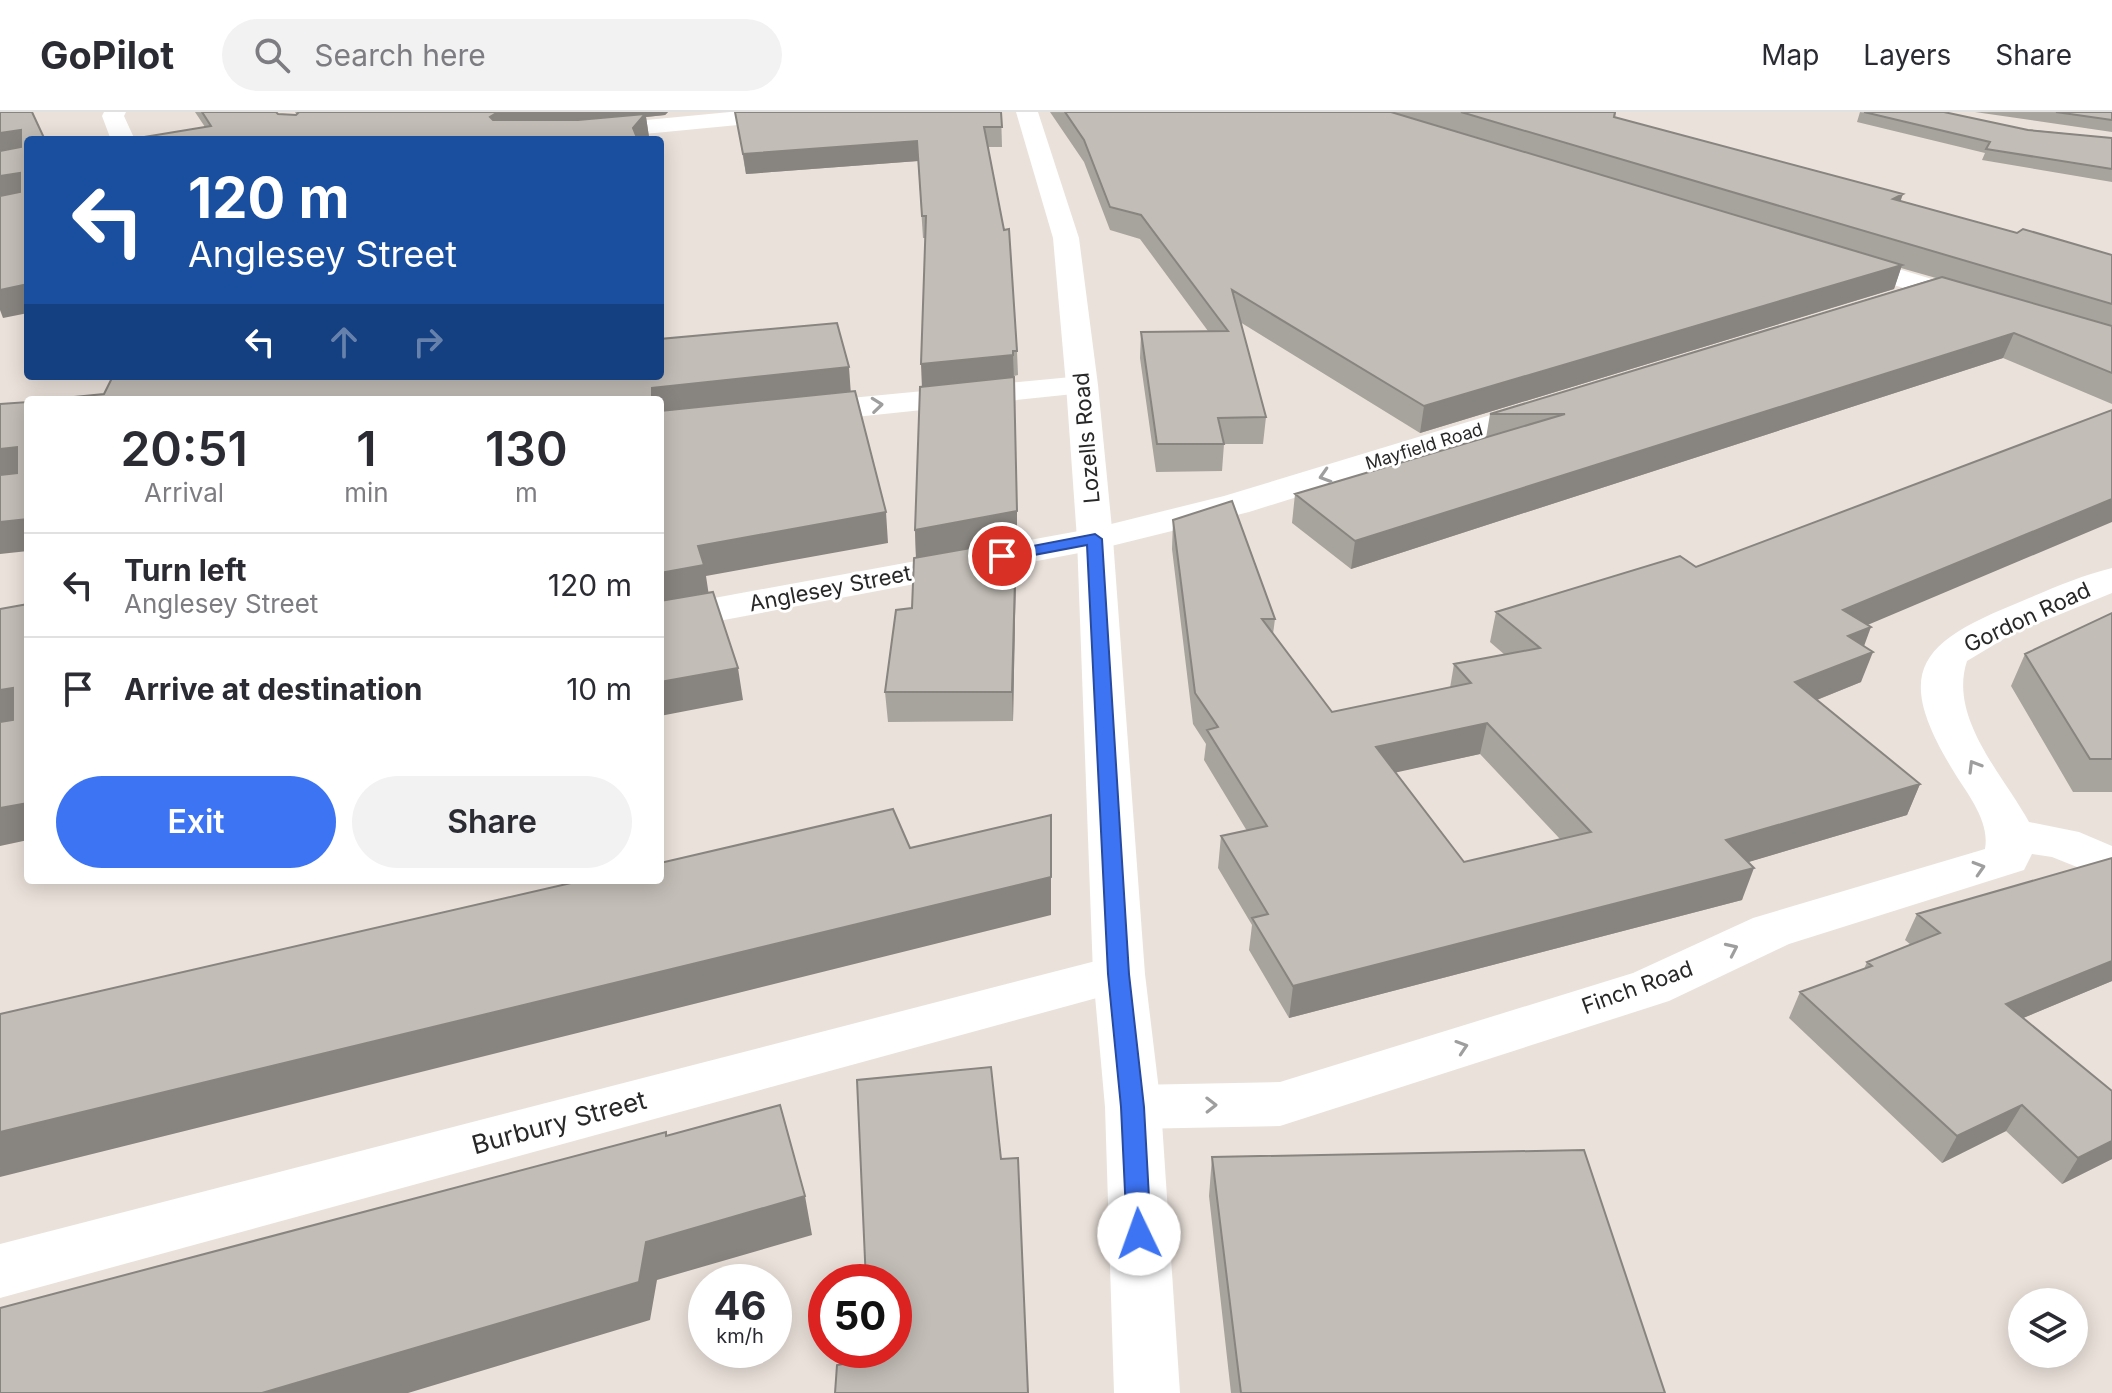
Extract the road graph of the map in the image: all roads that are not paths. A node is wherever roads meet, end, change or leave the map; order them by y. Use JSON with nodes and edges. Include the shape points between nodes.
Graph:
{"nodes":[{"id":1,"x":115,"y":112,"type":"edge"},
{"id":2,"x":801,"y":112,"type":"edge"},
{"id":3,"x":1027,"y":112,"type":"edge"},
{"id":4,"x":121,"y":136,"type":"edge"},
{"id":5,"x":552,"y":136,"type":"edge"},
{"id":6,"x":1814,"y":252,"type":"edge"},
{"id":7,"x":1935,"y":288,"type":"junction"},
{"id":8,"x":1878,"y":305,"type":"edge"},
{"id":9,"x":1994,"y":306,"type":"edge"},
{"id":10,"x":1082,"y":385,"type":"junction"},
{"id":11,"x":1572,"y":400,"type":"edge"},
{"id":12,"x":769,"y":416,"type":"edge"},
{"id":13,"x":1095,"y":539,"type":"junction"},
{"id":14,"x":2112,"y":579,"type":"edge"},
{"id":15,"x":664,"y":619,"type":"edge"},
{"id":16,"x":2011,"y":835,"type":"junction"},
{"id":17,"x":2112,"y":865,"type":"edge"},
{"id":18,"x":1119,"y":974,"type":"junction"},
{"id":19,"x":1133,"y":1107,"type":"junction"},
{"id":20,"x":0,"y":1271,"type":"edge"},
{"id":21,"x":1147,"y":1393,"type":"edge"}],
"edges":[{"from":1,"to":4,"type":"street"},
{"from":2,"to":5,"type":"street"},
{"from":3,"to":10,"type":"street","name":"Lozells Road","via":[[1066,238]]},
{"from":6,"to":7,"type":"street"},
{"from":7,"to":8,"type":"street"},
{"from":7,"to":9,"type":"street"},
{"from":12,"to":10,"type":"street","one_way":true},
{"from":10,"to":13,"type":"street","name":"Lozells Road"},
{"from":11,"to":13,"type":"street","name":"Mayfield Road","one_way":true,"via":[[1236,504]]},
{"from":13,"to":15,"type":"street","name":"Anglesey Street"},
{"from":13,"to":18,"type":"street","name":"Lozells Road"},
{"from":16,"to":14,"type":"street","name":"Gordon Road","one_way":true,"via":[[1954,733],[1941,680],[1948,655],[1975,636]]},
{"from":16,"to":17,"type":"street","via":[[2062,843]]},
{"from":19,"to":16,"type":"street","name":"Finch Road","one_way":true,"via":[[1280,1104],[1651,987],[1771,931],[2007,859]]},
{"from":18,"to":19,"type":"street","name":"Lozells Road"},
{"from":18,"to":20,"type":"street","name":"Burbury Street"},
{"from":19,"to":21,"type":"street","name":"Lozells Road"}]}
